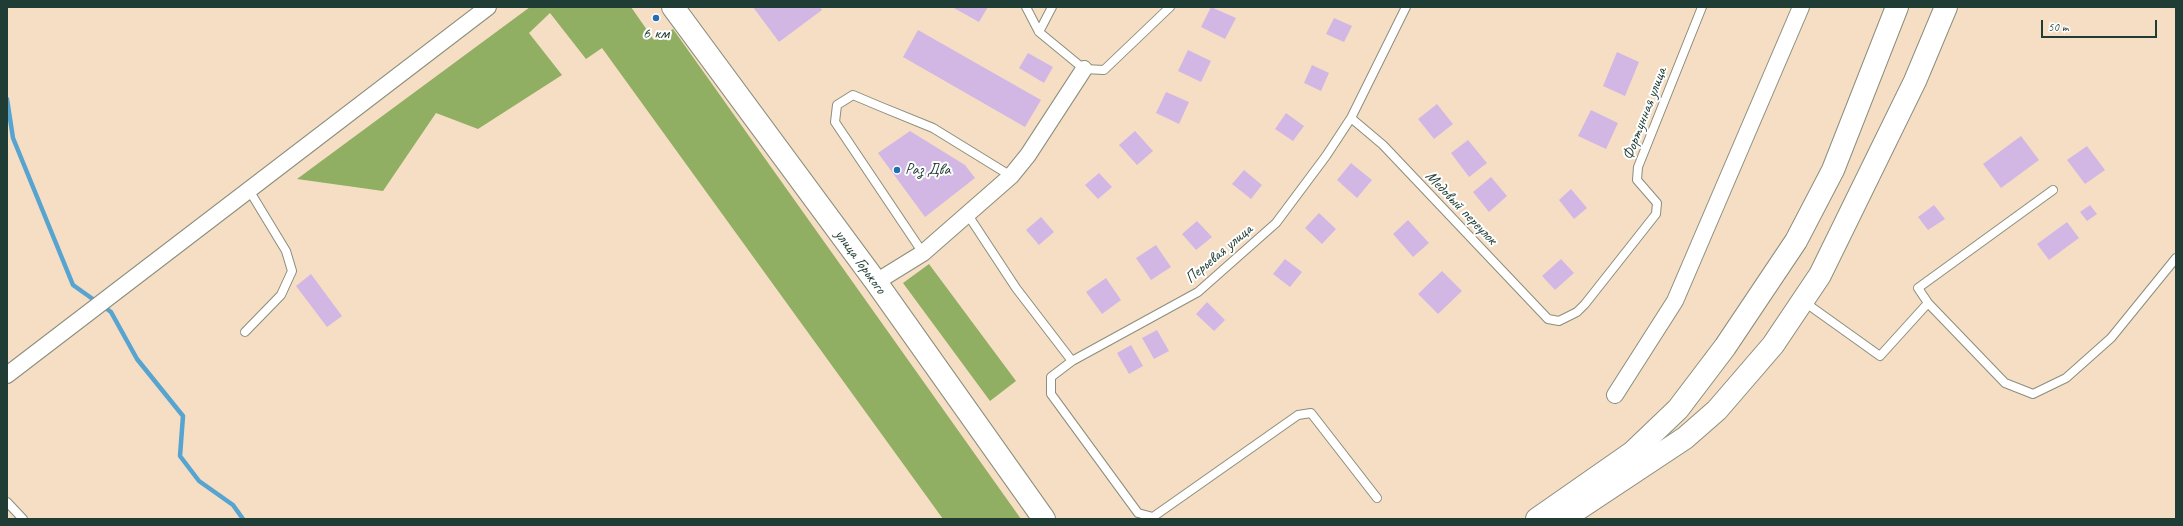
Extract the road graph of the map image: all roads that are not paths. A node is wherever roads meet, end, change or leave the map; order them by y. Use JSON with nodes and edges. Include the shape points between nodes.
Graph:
{"nodes":[{"id":1,"x":488,"y":7,"type":"edge"},
{"id":2,"x":673,"y":7,"type":"edge"},
{"id":3,"x":1026,"y":7,"type":"edge"},
{"id":4,"x":1052,"y":7,"type":"edge"},
{"id":5,"x":1170,"y":7,"type":"edge"},
{"id":6,"x":1406,"y":7,"type":"edge"},
{"id":7,"x":1702,"y":7,"type":"edge"},
{"id":8,"x":1801,"y":7,"type":"edge"},
{"id":9,"x":1897,"y":7,"type":"edge"},
{"id":10,"x":1946,"y":7,"type":"edge"},
{"id":11,"x":1038,"y":32,"type":"junction"},
{"id":12,"x":1084,"y":69,"type":"junction"},
{"id":13,"x":1351,"y":118,"type":"junction"},
{"id":14,"x":1011,"y":176,"type":"junction"},
{"id":15,"x":249,"y":190,"type":"junction"},
{"id":16,"x":2053,"y":190,"type":"dead end"},
{"id":17,"x":968,"y":215,"type":"junction"},
{"id":18,"x":923,"y":253,"type":"junction"},
{"id":19,"x":2176,"y":258,"type":"edge"},
{"id":20,"x":876,"y":282,"type":"junction"},
{"id":21,"x":1803,"y":300,"type":"junction"},
{"id":22,"x":1928,"y":303,"type":"junction"},
{"id":23,"x":1548,"y":319,"type":"joint"},
{"id":24,"x":245,"y":332,"type":"dead end"},
{"id":25,"x":1072,"y":361,"type":"junction"},
{"id":26,"x":7,"y":375,"type":"edge"},
{"id":27,"x":1615,"y":394,"type":"dead end"},
{"id":28,"x":1377,"y":498,"type":"dead end"},
{"id":29,"x":7,"y":502,"type":"edge"},
{"id":30,"x":23,"y":519,"type":"edge"},
{"id":31,"x":1044,"y":519,"type":"edge"},
{"id":32,"x":1537,"y":519,"type":"edge"},
{"id":33,"x":1563,"y":519,"type":"edge"}],
"edges":[{"from":1,"to":15,"type":"street"},
{"from":2,"to":20,"type":"main road","name":"улица Горького"},
{"from":3,"to":11,"type":"lane"},
{"from":4,"to":11,"type":"lane"},
{"from":5,"to":12,"type":"lane","via":[[1104,70]]},
{"from":6,"to":13,"type":"lane","name":"Перьевая улица"},
{"from":7,"to":23,"type":"lane","name":"Фортунная улица","via":[[1638,167],[1637,180],[1657,203],[1656,214],[1577,312],[1559,321]]},
{"from":8,"to":27,"type":"street","via":[[1675,301]]},
{"from":9,"to":32,"type":"main road","via":[[1833,170],[1796,241],[1725,347],[1678,410],[1633,452]]},
{"from":10,"to":21,"type":"main road","via":[[1912,88],[1820,275]]},
{"from":11,"to":12,"type":"lane"},
{"from":12,"to":14,"type":"street","via":[[1028,155]]},
{"from":13,"to":23,"type":"lane","name":"Медовый переулок","via":[[1383,145]]},
{"from":13,"to":25,"type":"lane","name":"Перьевая улица","via":[[1276,223],[1198,292]]},
{"from":14,"to":17,"type":"street"},
{"from":14,"to":18,"type":"lane","via":[[933,128],[886,108],[853,95],[837,105],[835,122]]},
{"from":15,"to":24,"type":"lane","via":[[286,251],[292,271],[281,295]]},
{"from":15,"to":26,"type":"street"},
{"from":16,"to":22,"type":"lane","via":[[1918,288]]},
{"from":17,"to":18,"type":"street"},
{"from":17,"to":25,"type":"lane","via":[[1016,288]]},
{"from":18,"to":20,"type":"street"},
{"from":19,"to":22,"type":"lane","via":[[2111,338],[2066,378],[2033,394],[2005,383]]},
{"from":20,"to":31,"type":"main road","name":"улица Горького"},
{"from":21,"to":22,"type":"lane","via":[[1880,356]]},
{"from":21,"to":33,"type":"main road","via":[[1773,345],[1717,410],[1685,438]]},
{"from":25,"to":28,"type":"lane","name":"Перьевая улица","via":[[1050,377],[1051,394],[1138,513],[1153,517],[1298,415],[1311,413]]},
{"from":29,"to":30,"type":"lane"}]}
